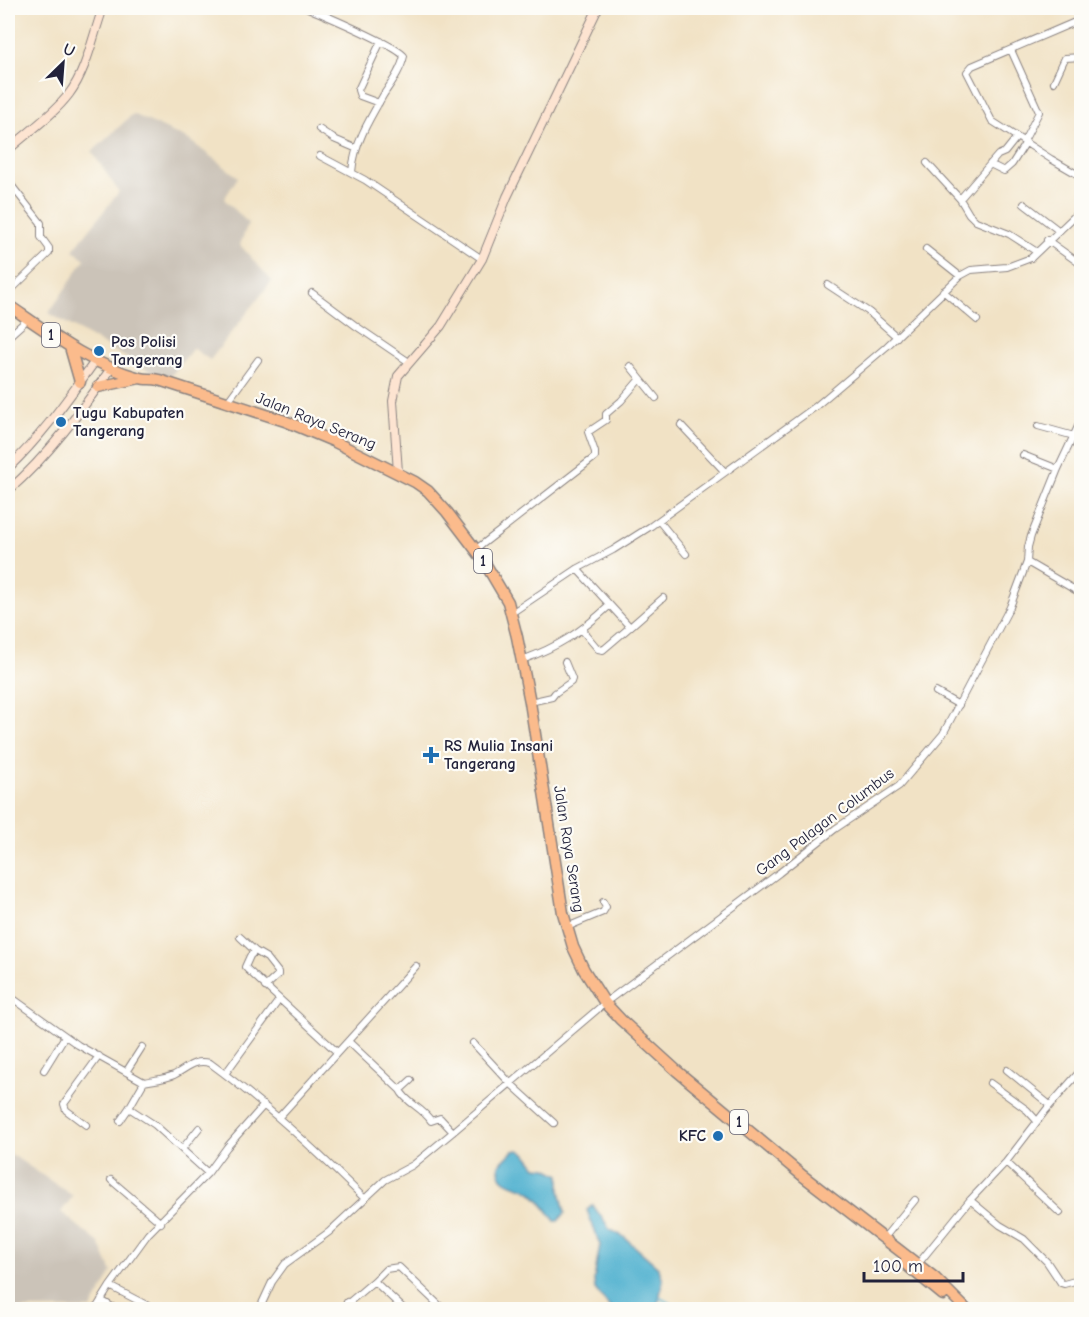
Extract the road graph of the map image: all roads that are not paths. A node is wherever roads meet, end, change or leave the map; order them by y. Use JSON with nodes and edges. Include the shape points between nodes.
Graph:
{"nodes":[{"id":1,"x":103,"y":8,"type":"edge"},
{"id":2,"x":308,"y":8,"type":"edge"},
{"id":3,"x":598,"y":8,"type":"edge"},
{"id":4,"x":1082,"y":19,"type":"edge"},
{"id":5,"x":381,"y":41,"type":"junction"},
{"id":6,"x":1011,"y":50,"type":"junction"},
{"id":7,"x":1082,"y":57,"type":"edge"},
{"id":8,"x":1054,"y":81,"type":"dead end"},
{"id":9,"x":379,"y":103,"type":"junction"},
{"id":10,"x":319,"y":129,"type":"dead end"},
{"id":11,"x":1017,"y":136,"type":"junction"},
{"id":12,"x":1025,"y":141,"type":"junction"},
{"id":13,"x":355,"y":148,"type":"junction"},
{"id":14,"x":8,"y":150,"type":"edge"},
{"id":15,"x":320,"y":156,"type":"dead end"},
{"id":16,"x":927,"y":163,"type":"dead end"},
{"id":17,"x":990,"y":164,"type":"junction"},
{"id":18,"x":352,"y":172,"type":"junction"},
{"id":19,"x":1082,"y":177,"type":"edge"},
{"id":20,"x":8,"y":182,"type":"edge"},
{"id":21,"x":960,"y":199,"type":"junction"},
{"id":22,"x":1024,"y":204,"type":"dead end"},
{"id":23,"x":1082,"y":209,"type":"edge"},
{"id":24,"x":1058,"y":230,"type":"junction"},
{"id":25,"x":1047,"y":240,"type":"junction"},
{"id":26,"x":926,"y":249,"type":"dead end"},
{"id":27,"x":1037,"y":252,"type":"junction"},
{"id":28,"x":482,"y":259,"type":"junction"},
{"id":29,"x":1082,"y":265,"type":"edge"},
{"id":30,"x":960,"y":276,"type":"junction"},
{"id":31,"x":828,"y":285,"type":"dead end"},
{"id":32,"x":943,"y":291,"type":"junction"},
{"id":33,"x":8,"y":293,"type":"edge"},
{"id":34,"x":312,"y":293,"type":"dead end"},
{"id":35,"x":8,"y":305,"type":"edge"},
{"id":36,"x":28,"y":319,"type":"junction"},
{"id":37,"x":977,"y":320,"type":"dead end"},
{"id":38,"x":8,"y":337,"type":"edge"},
{"id":39,"x":897,"y":337,"type":"junction"},
{"id":40,"x":70,"y":347,"type":"junction"},
{"id":41,"x":96,"y":360,"type":"junction"},
{"id":42,"x":258,"y":360,"type":"dead end"},
{"id":43,"x":409,"y":362,"type":"junction"},
{"id":44,"x":630,"y":366,"type":"dead end"},
{"id":45,"x":112,"y":367,"type":"junction"},
{"id":46,"x":140,"y":378,"type":"junction"},
{"id":47,"x":639,"y":380,"type":"junction"},
{"id":48,"x":80,"y":382,"type":"junction"},
{"id":49,"x":98,"y":387,"type":"junction"},
{"id":50,"x":656,"y":398,"type":"dead end"},
{"id":51,"x":228,"y":401,"type":"junction"},
{"id":52,"x":1082,"y":418,"type":"edge"},
{"id":53,"x":681,"y":425,"type":"dead end"},
{"id":54,"x":1038,"y":426,"type":"dead end"},
{"id":55,"x":1077,"y":433,"type":"edge"},
{"id":56,"x":1023,"y":455,"type":"dead end"},
{"id":57,"x":8,"y":468,"type":"edge"},
{"id":58,"x":1058,"y":469,"type":"junction"},
{"id":59,"x":398,"y":472,"type":"junction"},
{"id":60,"x":724,"y":472,"type":"junction"},
{"id":61,"x":8,"y":491,"type":"edge"},
{"id":62,"x":659,"y":521,"type":"junction"},
{"id":63,"x":475,"y":550,"type":"junction"},
{"id":64,"x":686,"y":554,"type":"dead end"},
{"id":65,"x":1027,"y":562,"type":"junction"},
{"id":66,"x":577,"y":569,"type":"junction"},
{"id":67,"x":1082,"y":594,"type":"edge"},
{"id":68,"x":663,"y":598,"type":"dead end"},
{"id":69,"x":609,"y":606,"type":"junction"},
{"id":70,"x":510,"y":614,"type":"junction"},
{"id":71,"x":630,"y":627,"type":"junction"},
{"id":72,"x":582,"y":630,"type":"junction"},
{"id":73,"x":522,"y":660,"type":"junction"},
{"id":74,"x":565,"y":662,"type":"dead end"},
{"id":75,"x":936,"y":692,"type":"dead end"},
{"id":76,"x":530,"y":702,"type":"junction"},
{"id":77,"x":959,"y":705,"type":"junction"},
{"id":78,"x":603,"y":902,"type":"dead end"},
{"id":79,"x":567,"y":927,"type":"junction"},
{"id":80,"x":240,"y":937,"type":"dead end"},
{"id":81,"x":255,"y":951,"type":"junction"},
{"id":82,"x":416,"y":966,"type":"dead end"},
{"id":83,"x":265,"y":987,"type":"junction"},
{"id":84,"x":8,"y":995,"type":"edge"},
{"id":85,"x":279,"y":999,"type":"junction"},
{"id":86,"x":607,"y":1001,"type":"junction"},
{"id":87,"x":65,"y":1036,"type":"junction"},
{"id":88,"x":349,"y":1042,"type":"junction"},
{"id":89,"x":473,"y":1043,"type":"dead end"},
{"id":90,"x":142,"y":1047,"type":"dead end"},
{"id":91,"x":337,"y":1052,"type":"junction"},
{"id":92,"x":99,"y":1056,"type":"junction"},
{"id":93,"x":1082,"y":1069,"type":"edge"},
{"id":94,"x":44,"y":1070,"type":"dead end"},
{"id":95,"x":1007,"y":1070,"type":"dead end"},
{"id":96,"x":126,"y":1072,"type":"junction"},
{"id":97,"x":225,"y":1074,"type":"junction"},
{"id":98,"x":411,"y":1080,"type":"dead end"},
{"id":99,"x":144,"y":1082,"type":"junction"},
{"id":100,"x":510,"y":1083,"type":"junction"},
{"id":101,"x":990,"y":1083,"type":"dead end"},
{"id":102,"x":400,"y":1090,"type":"junction"},
{"id":103,"x":264,"y":1104,"type":"junction"},
{"id":104,"x":1050,"y":1105,"type":"junction"},
{"id":105,"x":129,"y":1108,"type":"junction"},
{"id":106,"x":279,"y":1117,"type":"junction"},
{"id":107,"x":120,"y":1121,"type":"dead end"},
{"id":108,"x":1037,"y":1121,"type":"junction"},
{"id":109,"x":554,"y":1123,"type":"dead end"},
{"id":110,"x":86,"y":1125,"type":"dead end"},
{"id":111,"x":199,"y":1128,"type":"dead end"},
{"id":112,"x":453,"y":1132,"type":"junction"},
{"id":113,"x":182,"y":1149,"type":"junction"},
{"id":114,"x":1006,"y":1162,"type":"junction"},
{"id":115,"x":208,"y":1173,"type":"junction"},
{"id":116,"x":111,"y":1180,"type":"dead end"},
{"id":117,"x":829,"y":1196,"type":"junction"},
{"id":118,"x":364,"y":1199,"type":"junction"},
{"id":119,"x":915,"y":1200,"type":"dead end"},
{"id":120,"x":970,"y":1200,"type":"junction"},
{"id":121,"x":1060,"y":1214,"type":"dead end"},
{"id":122,"x":160,"y":1223,"type":"junction"},
{"id":123,"x":884,"y":1238,"type":"junction"},
{"id":124,"x":918,"y":1264,"type":"junction"},
{"id":125,"x":1082,"y":1280,"type":"edge"},
{"id":126,"x":374,"y":1281,"type":"junction"},
{"id":127,"x":110,"y":1286,"type":"junction"},
{"id":128,"x":101,"y":1300,"type":"junction"},
{"id":129,"x":347,"y":1302,"type":"junction"},
{"id":130,"x":964,"y":1309,"type":"edge"},
{"id":131,"x":95,"y":1310,"type":"edge"},
{"id":132,"x":117,"y":1310,"type":"edge"},
{"id":133,"x":156,"y":1310,"type":"edge"},
{"id":134,"x":259,"y":1310,"type":"edge"},
{"id":135,"x":340,"y":1310,"type":"edge"},
{"id":136,"x":355,"y":1310,"type":"edge"},
{"id":137,"x":405,"y":1310,"type":"edge"},
{"id":138,"x":444,"y":1310,"type":"edge"}],
"edges":[{"from":1,"to":14,"type":"street","via":[[68,95]]},
{"from":2,"to":5,"type":"street"},
{"from":3,"to":28,"type":"street","via":[[507,197]]},
{"from":4,"to":6,"type":"street"},
{"from":5,"to":9,"type":"street","via":[[358,90],[360,96]]},
{"from":5,"to":9,"type":"street","via":[[404,56]]},
{"from":6,"to":11,"type":"street","via":[[972,66],[967,72],[988,116]]},
{"from":6,"to":12,"type":"street","via":[[1039,112]]},
{"from":7,"to":8,"type":"street","via":[[1065,58]]},
{"from":9,"to":13,"type":"street"},
{"from":10,"to":13,"type":"street"},
{"from":11,"to":12,"type":"street"},
{"from":11,"to":17,"type":"street"},
{"from":12,"to":17,"type":"street","via":[[1004,171]]},
{"from":12,"to":19,"type":"street"},
{"from":13,"to":18,"type":"street"},
{"from":15,"to":18,"type":"street"},
{"from":16,"to":21,"type":"street"},
{"from":17,"to":21,"type":"street"},
{"from":18,"to":28,"type":"street"},
{"from":20,"to":33,"type":"street","via":[[41,223],[41,237],[49,248],[49,253]]},
{"from":21,"to":27,"type":"street","via":[[976,221],[1009,234]]},
{"from":22,"to":24,"type":"street"},
{"from":23,"to":24,"type":"street"},
{"from":24,"to":25,"type":"street"},
{"from":25,"to":27,"type":"street"},
{"from":25,"to":29,"type":"street"},
{"from":26,"to":30,"type":"street"},
{"from":27,"to":30,"type":"street","via":[[1022,263],[971,270]]},
{"from":28,"to":43,"type":"street","via":[[441,326]]},
{"from":30,"to":32,"type":"street"},
{"from":31,"to":39,"type":"street","via":[[869,312]]},
{"from":32,"to":37,"type":"street"},
{"from":32,"to":39,"type":"street"},
{"from":34,"to":43,"type":"street"},
{"from":35,"to":36,"type":"highway","name":"Jalan Raya Serang","number":"1"},
{"from":36,"to":38,"type":"street"},
{"from":36,"to":40,"type":"highway","name":"Jalan Raya Serang","number":"1"},
{"from":39,"to":60,"type":"street","via":[[816,407]]},
{"from":40,"to":41,"type":"highway","name":"Jalan Raya Serang","number":"1"},
{"from":40,"to":48,"type":"highway"},
{"from":41,"to":45,"type":"highway","name":"Jalan Raya Serang","number":"1"},
{"from":41,"to":48,"type":"street"},
{"from":42,"to":51,"type":"street"},
{"from":43,"to":59,"type":"street","via":[[398,376],[393,401]]},
{"from":44,"to":47,"type":"street"},
{"from":45,"to":46,"type":"highway","name":"Jalan Raya Serang","number":"1"},
{"from":45,"to":49,"type":"street"},
{"from":46,"to":49,"type":"highway"},
{"from":46,"to":51,"type":"highway","name":"Jalan Raya Serang","number":"1"},
{"from":47,"to":50,"type":"street"},
{"from":47,"to":63,"type":"street","via":[[606,413],[606,420],[588,432],[595,457]]},
{"from":48,"to":57,"type":"street"},
{"from":49,"to":61,"type":"street","via":[[38,464]]},
{"from":51,"to":59,"type":"highway","name":"Jalan Raya Serang","number":"1","via":[[333,441]]},
{"from":52,"to":55,"type":"street","name":"Gang Palagan Columbus"},
{"from":53,"to":60,"type":"street"},
{"from":54,"to":55,"type":"street"},
{"from":55,"to":58,"type":"street","name":"Gang Palagan Columbus"},
{"from":56,"to":58,"type":"street"},
{"from":58,"to":65,"type":"street","name":"Gang Palagan Columbus","via":[[1028,547]]},
{"from":59,"to":63,"type":"highway","name":"Jalan Raya Serang","number":"1","via":[[428,490]]},
{"from":60,"to":62,"type":"street"},
{"from":62,"to":64,"type":"street"},
{"from":62,"to":66,"type":"street"},
{"from":63,"to":70,"type":"highway","name":"Jalan Raya Serang","number":"1","via":[[507,602]]},
{"from":65,"to":67,"type":"street"},
{"from":65,"to":77,"type":"street","name":"Gang Palagan Columbus","via":[[1011,607]]},
{"from":66,"to":69,"type":"street"},
{"from":66,"to":70,"type":"street"},
{"from":68,"to":71,"type":"street"},
{"from":69,"to":71,"type":"street"},
{"from":69,"to":72,"type":"street"},
{"from":70,"to":73,"type":"highway","name":"Jalan Raya Serang","number":"1"},
{"from":71,"to":72,"type":"street","via":[[603,650]]},
{"from":72,"to":73,"type":"street"},
{"from":73,"to":76,"type":"highway","name":"Jalan Raya Serang","number":"1"},
{"from":74,"to":76,"type":"street","via":[[571,682],[552,697]]},
{"from":75,"to":77,"type":"street"},
{"from":76,"to":79,"type":"highway","name":"Jalan Raya Serang","number":"1"},
{"from":77,"to":86,"type":"street","name":"Gang Palagan Columbus","via":[[943,734],[899,786],[835,829]]},
{"from":78,"to":79,"type":"street","via":[[603,912]]},
{"from":79,"to":86,"type":"highway","name":"Jalan Raya Serang","number":"1","via":[[573,947]]},
{"from":80,"to":81,"type":"street"},
{"from":81,"to":83,"type":"street","via":[[245,966]]},
{"from":81,"to":83,"type":"street","via":[[278,972]]},
{"from":82,"to":88,"type":"street"},
{"from":83,"to":85,"type":"street"},
{"from":84,"to":87,"type":"street"},
{"from":85,"to":91,"type":"street"},
{"from":85,"to":97,"type":"street"},
{"from":86,"to":100,"type":"street","name":"Gang Palagan Columbus"},
{"from":86,"to":117,"type":"highway","name":"Jalan Raya Serang","number":"1","via":[[650,1047]]},
{"from":87,"to":92,"type":"street"},
{"from":87,"to":94,"type":"street"},
{"from":88,"to":91,"type":"street"},
{"from":88,"to":102,"type":"street"},
{"from":89,"to":100,"type":"street"},
{"from":90,"to":96,"type":"street"},
{"from":91,"to":106,"type":"street"},
{"from":92,"to":96,"type":"street"},
{"from":92,"to":110,"type":"street","via":[[64,1104]]},
{"from":93,"to":104,"type":"street"},
{"from":95,"to":104,"type":"street"},
{"from":96,"to":99,"type":"street"},
{"from":97,"to":99,"type":"street","via":[[201,1061],[174,1075]]},
{"from":97,"to":103,"type":"street"},
{"from":98,"to":102,"type":"street"},
{"from":99,"to":105,"type":"street"},
{"from":100,"to":109,"type":"street"},
{"from":100,"to":112,"type":"street","name":"Gang Palagan Columbus"},
{"from":101,"to":108,"type":"street"},
{"from":102,"to":112,"type":"street","via":[[431,1121],[439,1118]]},
{"from":103,"to":106,"type":"street"},
{"from":103,"to":115,"type":"street"},
{"from":104,"to":108,"type":"street"},
{"from":105,"to":107,"type":"street"},
{"from":105,"to":113,"type":"street"},
{"from":106,"to":118,"type":"street"},
{"from":108,"to":114,"type":"street"},
{"from":111,"to":113,"type":"street"},
{"from":112,"to":118,"type":"street","name":"Gang Palagan Columbus"},
{"from":113,"to":115,"type":"street"},
{"from":114,"to":120,"type":"street"},
{"from":114,"to":121,"type":"street"},
{"from":115,"to":122,"type":"street"},
{"from":116,"to":122,"type":"street"},
{"from":117,"to":123,"type":"highway","number":"1"},
{"from":117,"to":130,"type":"highway","number":"1","via":[[842,1214]]},
{"from":118,"to":134,"type":"street","name":"Gang Palagan Columbus","via":[[329,1232],[285,1264]]},
{"from":119,"to":123,"type":"street"},
{"from":120,"to":124,"type":"street"},
{"from":120,"to":125,"type":"street","via":[[1024,1239],[1061,1283]]},
{"from":122,"to":127,"type":"street"},
{"from":123,"to":124,"type":"highway","number":"1"},
{"from":124,"to":130,"type":"highway","number":"1","via":[[950,1291]]},
{"from":126,"to":129,"type":"street"},
{"from":126,"to":137,"type":"street"},
{"from":126,"to":138,"type":"street","via":[[386,1269],[399,1267]]},
{"from":127,"to":128,"type":"street"},
{"from":127,"to":133,"type":"street"},
{"from":128,"to":131,"type":"street"},
{"from":128,"to":132,"type":"street"},
{"from":129,"to":135,"type":"street"},
{"from":129,"to":136,"type":"street"}]}
